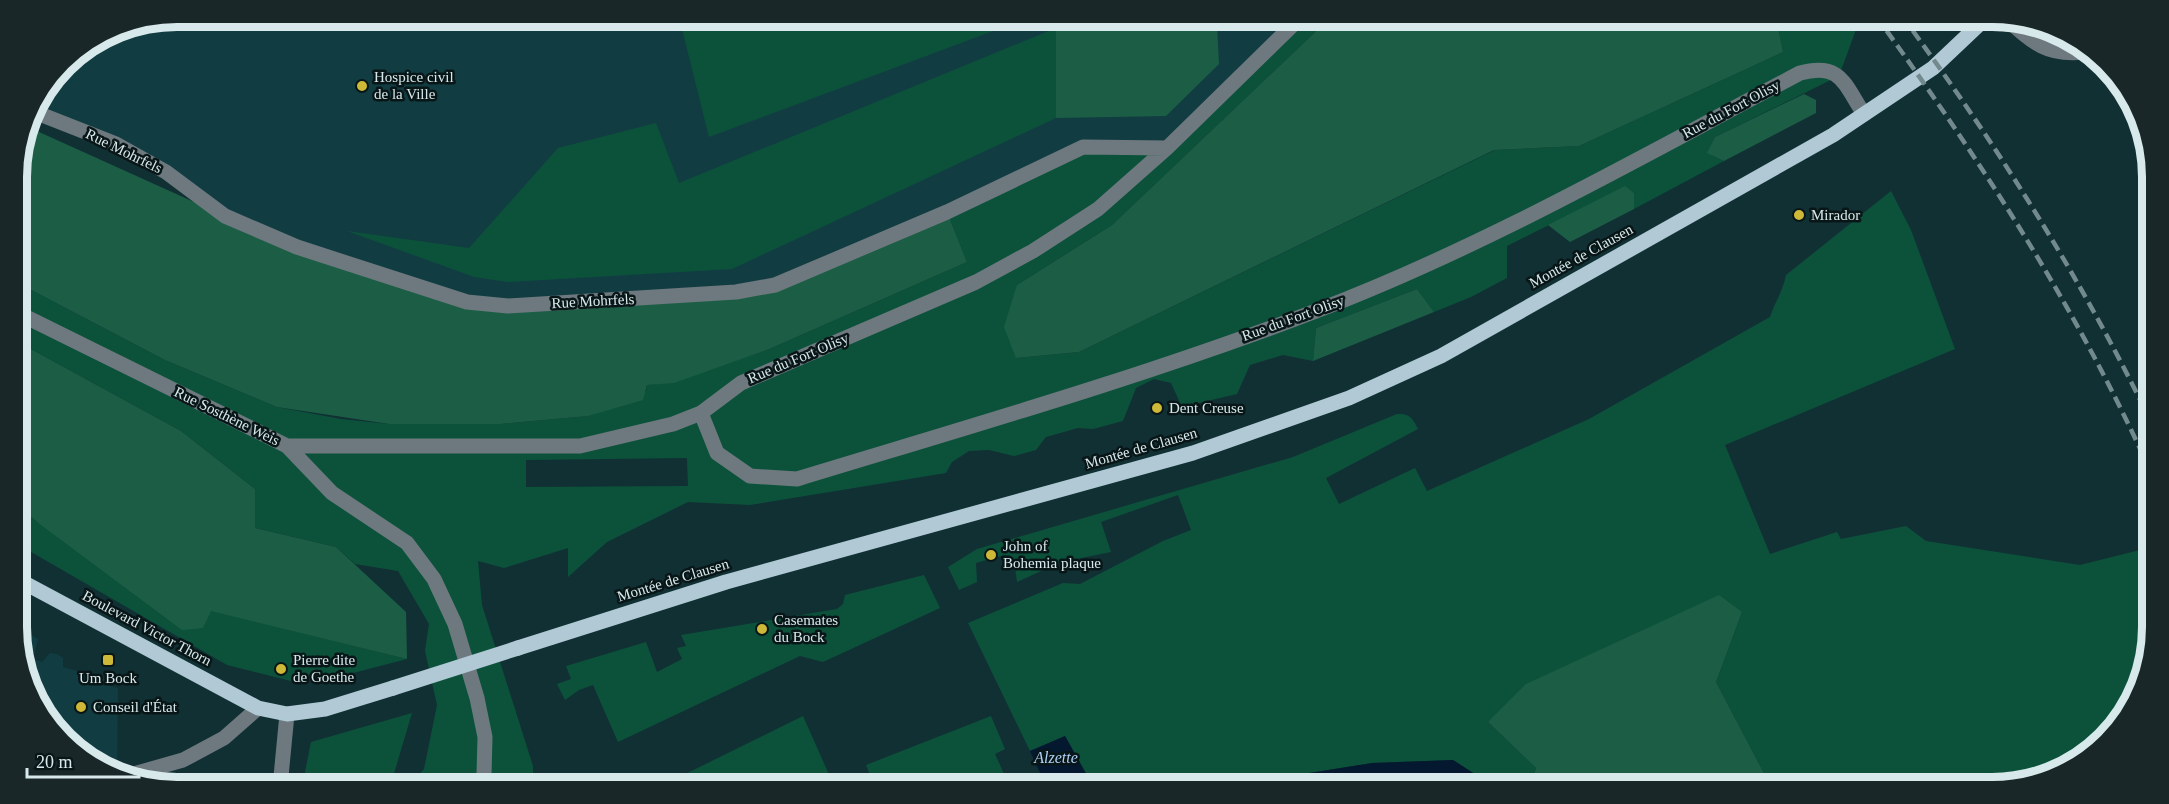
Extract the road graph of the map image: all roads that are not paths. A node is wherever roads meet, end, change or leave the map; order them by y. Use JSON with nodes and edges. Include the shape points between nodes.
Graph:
{"nodes":[{"id":1,"x":1291,"y":27,"type":"edge"},
{"id":2,"x":1976,"y":27,"type":"edge"},
{"id":3,"x":2018,"y":30,"type":"edge"},
{"id":4,"x":2076,"y":53,"type":"edge"},
{"id":5,"x":41,"y":114,"type":"edge"},
{"id":6,"x":1864,"y":114,"type":"junction"},
{"id":7,"x":1167,"y":148,"type":"junction"},
{"id":8,"x":27,"y":317,"type":"edge"},
{"id":9,"x":701,"y":413,"type":"junction"},
{"id":10,"x":287,"y":446,"type":"junction"},
{"id":11,"x":27,"y":584,"type":"edge"},
{"id":12,"x":258,"y":708,"type":"junction"},
{"id":13,"x":287,"y":714,"type":"junction"},
{"id":14,"x":139,"y":772,"type":"edge"},
{"id":15,"x":281,"y":777,"type":"edge"},
{"id":16,"x":483,"y":777,"type":"edge"}],
"edges":[{"from":1,"to":7,"type":"street","name":"Rue du Fort Olisy"},
{"from":2,"to":6,"type":"main road","name":"Montée de Clausen","via":[[1933,68]]},
{"from":3,"to":4,"type":"street","via":[[2035,45]]},
{"from":5,"to":7,"type":"street","name":"Rue Mohrfels","via":[[116,144],[166,172],[225,216],[297,247],[467,302],[508,306],[736,292],[775,285],[947,212],[1083,147]]},
{"from":6,"to":9,"type":"street","name":"Rue du Fort Olisy","via":[[1839,76],[1819,68],[1800,73],[1475,243],[1317,311],[1133,376],[797,479],[750,476],[717,453]]},
{"from":6,"to":13,"type":"main road","name":"Montée de Clausen","bridge":true,"via":[[1441,356],[1349,398],[1193,453],[726,582],[325,709]]},
{"from":7,"to":9,"type":"street","name":"Rue du Fort Olisy","via":[[1098,209],[1033,251],[976,282],[741,382]]},
{"from":8,"to":10,"type":"street","name":"Rue Sosthène Weis"},
{"from":9,"to":10,"type":"street","name":"Rue du Fort Olisy","via":[[673,424],[580,446]]},
{"from":10,"to":16,"type":"street","name":"Rue Sosthène Weis","via":[[332,493],[407,543],[435,579],[455,624],[477,698],[484,737]]},
{"from":11,"to":12,"type":"main road","name":"Boulevard Victor Thorn"},
{"from":12,"to":13,"type":"main road","name":"Montée de Clausen"},
{"from":12,"to":14,"type":"street","via":[[224,738],[183,759]]},
{"from":13,"to":15,"type":"street"}]}
